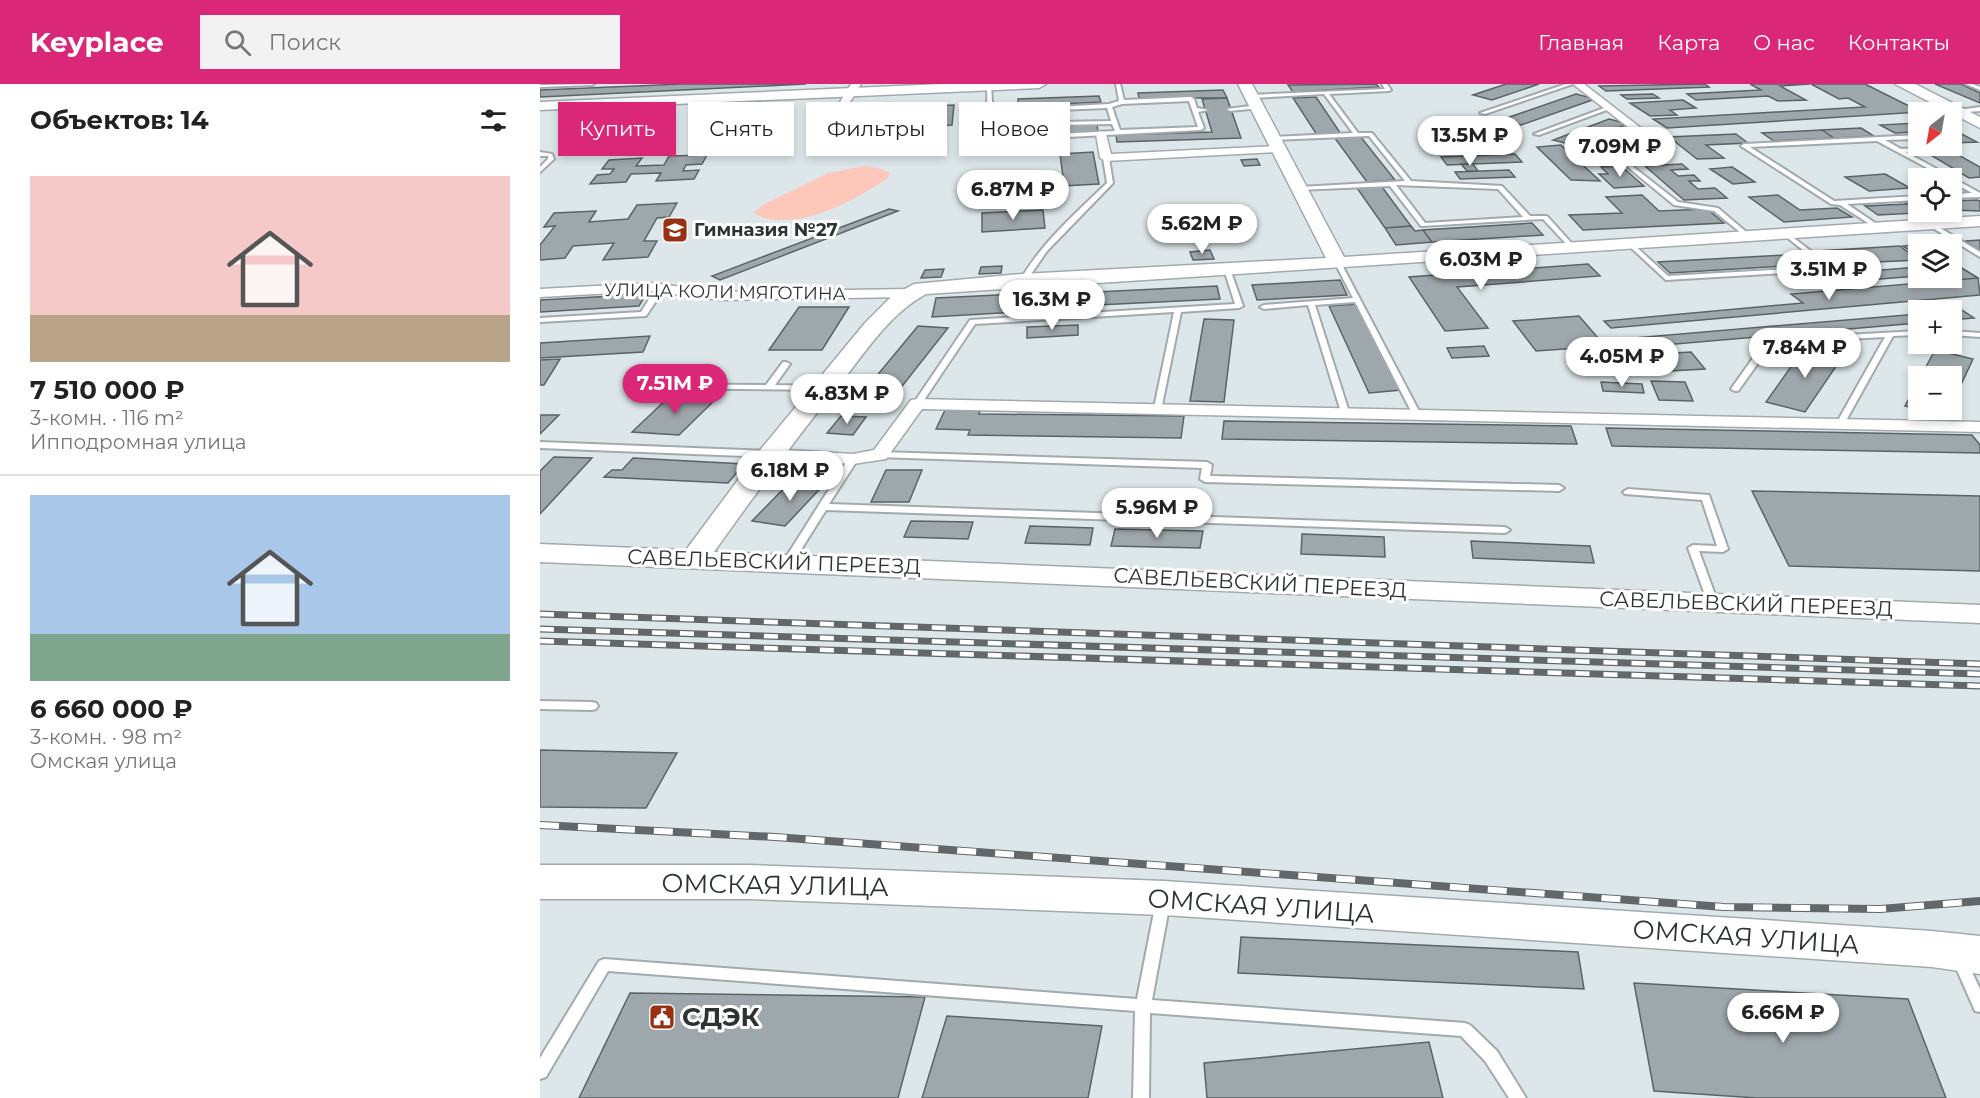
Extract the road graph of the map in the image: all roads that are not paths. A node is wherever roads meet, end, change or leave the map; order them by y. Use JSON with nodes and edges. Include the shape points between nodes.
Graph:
{"nodes":[{"id":1,"x":592,"y":84,"type":"edge"},
{"id":2,"x":1039,"y":84,"type":"edge"},
{"id":3,"x":1118,"y":84,"type":"edge"},
{"id":4,"x":1384,"y":84,"type":"edge"},
{"id":5,"x":1571,"y":84,"type":"edge"},
{"id":6,"x":1578,"y":84,"type":"edge"},
{"id":7,"x":1903,"y":84,"type":"edge"},
{"id":8,"x":1968,"y":84,"type":"edge"},
{"id":9,"x":989,"y":85,"type":"edge"},
{"id":10,"x":540,"y":86,"type":"edge"},
{"id":11,"x":854,"y":88,"type":"edge"},
{"id":12,"x":1980,"y":89,"type":"edge"},
{"id":13,"x":1326,"y":93,"type":"junction"},
{"id":14,"x":1252,"y":96,"type":"edge"},
{"id":15,"x":845,"y":102,"type":"edge"},
{"id":16,"x":1122,"y":102,"type":"junction"},
{"id":17,"x":1938,"y":102,"type":"edge"},
{"id":18,"x":540,"y":106,"type":"edge"},
{"id":19,"x":1109,"y":106,"type":"junction"},
{"id":20,"x":1609,"y":108,"type":"junction"},
{"id":21,"x":1230,"y":109,"type":"dead end"},
{"id":22,"x":1980,"y":109,"type":"edge"},
{"id":23,"x":1195,"y":110,"type":"junction"},
{"id":24,"x":1205,"y":110,"type":"dead end"},
{"id":25,"x":1962,"y":110,"type":"edge"},
{"id":26,"x":1484,"y":112,"type":"dead end"},
{"id":27,"x":1962,"y":114,"type":"edge"},
{"id":28,"x":1114,"y":122,"type":"junction"},
{"id":29,"x":1980,"y":123,"type":"edge"},
{"id":30,"x":1118,"y":132,"type":"junction"},
{"id":31,"x":1101,"y":134,"type":"junction"},
{"id":32,"x":1357,"y":135,"type":"junction"},
{"id":33,"x":1537,"y":135,"type":"dead end"},
{"id":34,"x":1908,"y":138,"type":"edge"},
{"id":35,"x":1878,"y":139,"type":"junction"},
{"id":36,"x":1276,"y":144,"type":"junction"},
{"id":37,"x":1606,"y":145,"type":"dead end"},
{"id":38,"x":1899,"y":151,"type":"junction"},
{"id":39,"x":1908,"y":151,"type":"edge"},
{"id":40,"x":540,"y":154,"type":"edge"},
{"id":41,"x":1106,"y":158,"type":"junction"},
{"id":42,"x":1631,"y":168,"type":"dead end"},
{"id":43,"x":1930,"y":168,"type":"edge"},
{"id":44,"x":540,"y":170,"type":"edge"},
{"id":45,"x":1409,"y":183,"type":"junction"},
{"id":46,"x":1392,"y":184,"type":"junction"},
{"id":47,"x":1962,"y":186,"type":"edge"},
{"id":48,"x":1300,"y":189,"type":"junction"},
{"id":49,"x":1979,"y":195,"type":"edge"},
{"id":50,"x":1962,"y":196,"type":"edge"},
{"id":51,"x":1908,"y":199,"type":"edge"},
{"id":52,"x":1841,"y":203,"type":"junction"},
{"id":53,"x":1528,"y":218,"type":"junction"},
{"id":54,"x":1980,"y":221,"type":"edge"},
{"id":55,"x":1930,"y":224,"type":"junction"},
{"id":56,"x":1879,"y":228,"type":"junction"},
{"id":57,"x":1786,"y":234,"type":"junction"},
{"id":58,"x":1748,"y":236,"type":"junction"},
{"id":59,"x":1630,"y":244,"type":"junction"},
{"id":60,"x":1573,"y":248,"type":"junction"},
{"id":61,"x":1979,"y":256,"type":"edge"},
{"id":62,"x":1338,"y":263,"type":"junction"},
{"id":63,"x":1227,"y":269,"type":"junction"},
{"id":64,"x":1020,"y":287,"type":"junction"},
{"id":65,"x":916,"y":291,"type":"junction"},
{"id":66,"x":540,"y":293,"type":"edge"},
{"id":67,"x":656,"y":295,"type":"dead end"},
{"id":68,"x":1357,"y":300,"type":"junction"},
{"id":69,"x":1311,"y":303,"type":"junction"},
{"id":70,"x":1264,"y":307,"type":"dead end"},
{"id":71,"x":1178,"y":310,"type":"junction"},
{"id":72,"x":540,"y":320,"type":"edge"},
{"id":73,"x":1908,"y":333,"type":"edge"},
{"id":74,"x":1890,"y":334,"type":"junction"},
{"id":75,"x":1962,"y":334,"type":"edge"},
{"id":76,"x":1980,"y":335,"type":"edge"},
{"id":77,"x":786,"y":364,"type":"dead end"},
{"id":78,"x":640,"y":386,"type":"dead end"},
{"id":79,"x":769,"y":387,"type":"junction"},
{"id":80,"x":824,"y":388,"type":"junction"},
{"id":81,"x":1735,"y":389,"type":"dead end"},
{"id":82,"x":916,"y":405,"type":"junction"},
{"id":83,"x":1158,"y":408,"type":"junction"},
{"id":84,"x":1345,"y":412,"type":"junction"},
{"id":85,"x":1416,"y":413,"type":"junction"},
{"id":86,"x":1840,"y":424,"type":"junction"},
{"id":87,"x":1980,"y":427,"type":"edge"},
{"id":88,"x":540,"y":445,"type":"edge"},
{"id":89,"x":770,"y":454,"type":"junction"},
{"id":90,"x":880,"y":455,"type":"junction"},
{"id":91,"x":853,"y":459,"type":"junction"},
{"id":92,"x":1559,"y":488,"type":"dead end"},
{"id":93,"x":1628,"y":492,"type":"dead end"},
{"id":94,"x":823,"y":507,"type":"junction"},
{"id":95,"x":1505,"y":530,"type":"dead end"},
{"id":96,"x":540,"y":553,"type":"edge"},
{"id":97,"x":695,"y":558,"type":"junction"},
{"id":98,"x":788,"y":562,"type":"junction"},
{"id":99,"x":1713,"y":603,"type":"junction"},
{"id":100,"x":1980,"y":614,"type":"edge"},
{"id":101,"x":540,"y":705,"type":"edge"},
{"id":102,"x":591,"y":706,"type":"dead end"},
{"id":103,"x":540,"y":882,"type":"edge"},
{"id":104,"x":1164,"y":898,"type":"junction"},
{"id":105,"x":1968,"y":954,"type":"edge"},
{"id":106,"x":1143,"y":1006,"type":"junction"},
{"id":107,"x":1980,"y":1006,"type":"edge"},
{"id":108,"x":540,"y":1072,"type":"edge"},
{"id":109,"x":1141,"y":1098,"type":"edge"},
{"id":110,"x":1518,"y":1098,"type":"edge"}],
"edges":[{"from":1,"to":10,"type":"lane"},
{"from":2,"to":9,"type":"street"},
{"from":3,"to":16,"type":"lane"},
{"from":4,"to":13,"type":"lane","via":[[1389,90]]},
{"from":5,"to":26,"type":"lane"},
{"from":6,"to":20,"type":"street"},
{"from":7,"to":17,"type":"main road"},
{"from":8,"to":12,"type":"lane"},
{"from":9,"to":11,"type":"street"},
{"from":9,"to":31,"type":"lane","via":[[991,139]]},
{"from":11,"to":15,"type":"street"},
{"from":11,"to":18,"type":"street"},
{"from":13,"to":14,"type":"lane"},
{"from":13,"to":32,"type":"lane"},
{"from":14,"to":21,"type":"lane"},
{"from":14,"to":36,"type":"street"},
{"from":16,"to":19,"type":"lane"},
{"from":16,"to":23,"type":"lane","via":[[1191,99]]},
{"from":19,"to":28,"type":"lane"},
{"from":19,"to":28,"type":"lane","via":[[1054,108],[1056,124]]},
{"from":20,"to":33,"type":"lane"},
{"from":20,"to":37,"type":"street","via":[[1641,132]]},
{"from":22,"to":25,"type":"lane"},
{"from":23,"to":24,"type":"lane"},
{"from":23,"to":30,"type":"lane","via":[[1201,128]]},
{"from":27,"to":29,"type":"main road"},
{"from":28,"to":30,"type":"lane"},
{"from":30,"to":31,"type":"lane"},
{"from":31,"to":41,"type":"street"},
{"from":32,"to":36,"type":"lane"},
{"from":32,"to":45,"type":"lane","via":[[1370,134]]},
{"from":34,"to":35,"type":"lane"},
{"from":35,"to":38,"type":"lane"},
{"from":35,"to":52,"type":"lane","via":[[1744,146],[1833,203]]},
{"from":36,"to":41,"type":"street"},
{"from":36,"to":48,"type":"street"},
{"from":38,"to":39,"type":"lane"},
{"from":38,"to":43,"type":"lane"},
{"from":40,"to":44,"type":"lane","via":[[550,155],[551,159]]},
{"from":41,"to":64,"type":"lane","via":[[1110,183],[1080,212]]},
{"from":42,"to":58,"type":"lane","via":[[1676,204],[1716,208]]},
{"from":45,"to":46,"type":"lane"},
{"from":45,"to":53,"type":"lane","via":[[1500,187]]},
{"from":46,"to":48,"type":"lane"},
{"from":46,"to":53,"type":"lane","via":[[1423,225]]},
{"from":47,"to":49,"type":"lane"},
{"from":48,"to":62,"type":"street"},
{"from":49,"to":50,"type":"lane"},
{"from":51,"to":52,"type":"lane"},
{"from":52,"to":56,"type":"lane"},
{"from":53,"to":60,"type":"lane","via":[[1545,217]]},
{"from":54,"to":55,"type":"street","name":"УЛИЦА КОЛИ МЯГОТИНА"},
{"from":55,"to":56,"type":"street","name":"УЛИЦА КОЛИ МЯГОТИНА"},
{"from":55,"to":61,"type":"lane"},
{"from":56,"to":57,"type":"street","name":"УЛИЦА КОЛИ МЯГОТИНА"},
{"from":57,"to":58,"type":"street","name":"УЛИЦА КОЛИ МЯГОТИНА"},
{"from":57,"to":59,"type":"lane","via":[[1831,269],[1666,278]]},
{"from":58,"to":59,"type":"street","name":"УЛИЦА КОЛИ МЯГОТИНА"},
{"from":59,"to":60,"type":"street","name":"УЛИЦА КОЛИ МЯГОТИНА"},
{"from":60,"to":62,"type":"street","name":"УЛИЦА КОЛИ МЯГОТИНА"},
{"from":62,"to":63,"type":"street","name":"УЛИЦА КОЛИ МЯГОТИНА"},
{"from":62,"to":68,"type":"lane"},
{"from":63,"to":64,"type":"street","name":"УЛИЦА КОЛИ МЯГОТИНА"},
{"from":63,"to":71,"type":"lane","via":[[1239,306]]},
{"from":64,"to":65,"type":"street","name":"УЛИЦА КОЛИ МЯГОТИНА"},
{"from":65,"to":66,"type":"street","name":"УЛИЦА КОЛИ МЯГОТИНА","via":[[720,296],[651,287]]},
{"from":65,"to":80,"type":"street","via":[[873,328]]},
{"from":67,"to":72,"type":"lane","via":[[643,314]]},
{"from":68,"to":69,"type":"lane"},
{"from":68,"to":85,"type":"lane"},
{"from":69,"to":70,"type":"lane"},
{"from":69,"to":84,"type":"lane"},
{"from":71,"to":82,"type":"lane","via":[[1013,316],[973,322]]},
{"from":71,"to":83,"type":"lane"},
{"from":73,"to":74,"type":"lane"},
{"from":74,"to":81,"type":"lane","via":[[1791,340],[1766,346]]},
{"from":74,"to":86,"type":"lane"},
{"from":75,"to":76,"type":"lane"},
{"from":77,"to":79,"type":"lane"},
{"from":78,"to":79,"type":"lane"},
{"from":79,"to":80,"type":"lane"},
{"from":80,"to":89,"type":"street"},
{"from":82,"to":83,"type":"street"},
{"from":82,"to":90,"type":"street"},
{"from":83,"to":84,"type":"street"},
{"from":84,"to":85,"type":"street"},
{"from":85,"to":86,"type":"street"},
{"from":86,"to":87,"type":"street"},
{"from":88,"to":89,"type":"lane"},
{"from":89,"to":91,"type":"street"},
{"from":89,"to":97,"type":"street"},
{"from":90,"to":91,"type":"street"},
{"from":90,"to":92,"type":"lane","via":[[1207,465],[1205,479]]},
{"from":91,"to":94,"type":"lane"},
{"from":93,"to":99,"type":"lane","via":[[1706,497],[1723,549],[1692,548]]},
{"from":94,"to":95,"type":"lane"},
{"from":94,"to":98,"type":"lane"},
{"from":96,"to":97,"type":"street","name":"САВЕЛЬЕВСКИЙ ПЕРЕЕЗД"},
{"from":97,"to":98,"type":"street","name":"САВЕЛЬЕВСКИЙ ПЕРЕЕЗД"},
{"from":98,"to":99,"type":"street","name":"САВЕЛЬЕВСКИЙ ПЕРЕЕЗД"},
{"from":99,"to":100,"type":"street","name":"САВЕЛЬЕВСКИЙ ПЕРЕЕЗД"},
{"from":101,"to":102,"type":"lane"},
{"from":103,"to":104,"type":"main road","name":"ОМСКАЯ УЛИЦА","via":[[749,882]]},
{"from":104,"to":105,"type":"main road","name":"ОМСКАЯ УЛИЦА"},
{"from":104,"to":106,"type":"lane"},
{"from":105,"to":107,"type":"lane"},
{"from":106,"to":108,"type":"lane","via":[[604,965]]},
{"from":106,"to":109,"type":"lane"},
{"from":106,"to":110,"type":"lane","via":[[1465,1030],[1491,1056]]}]}
